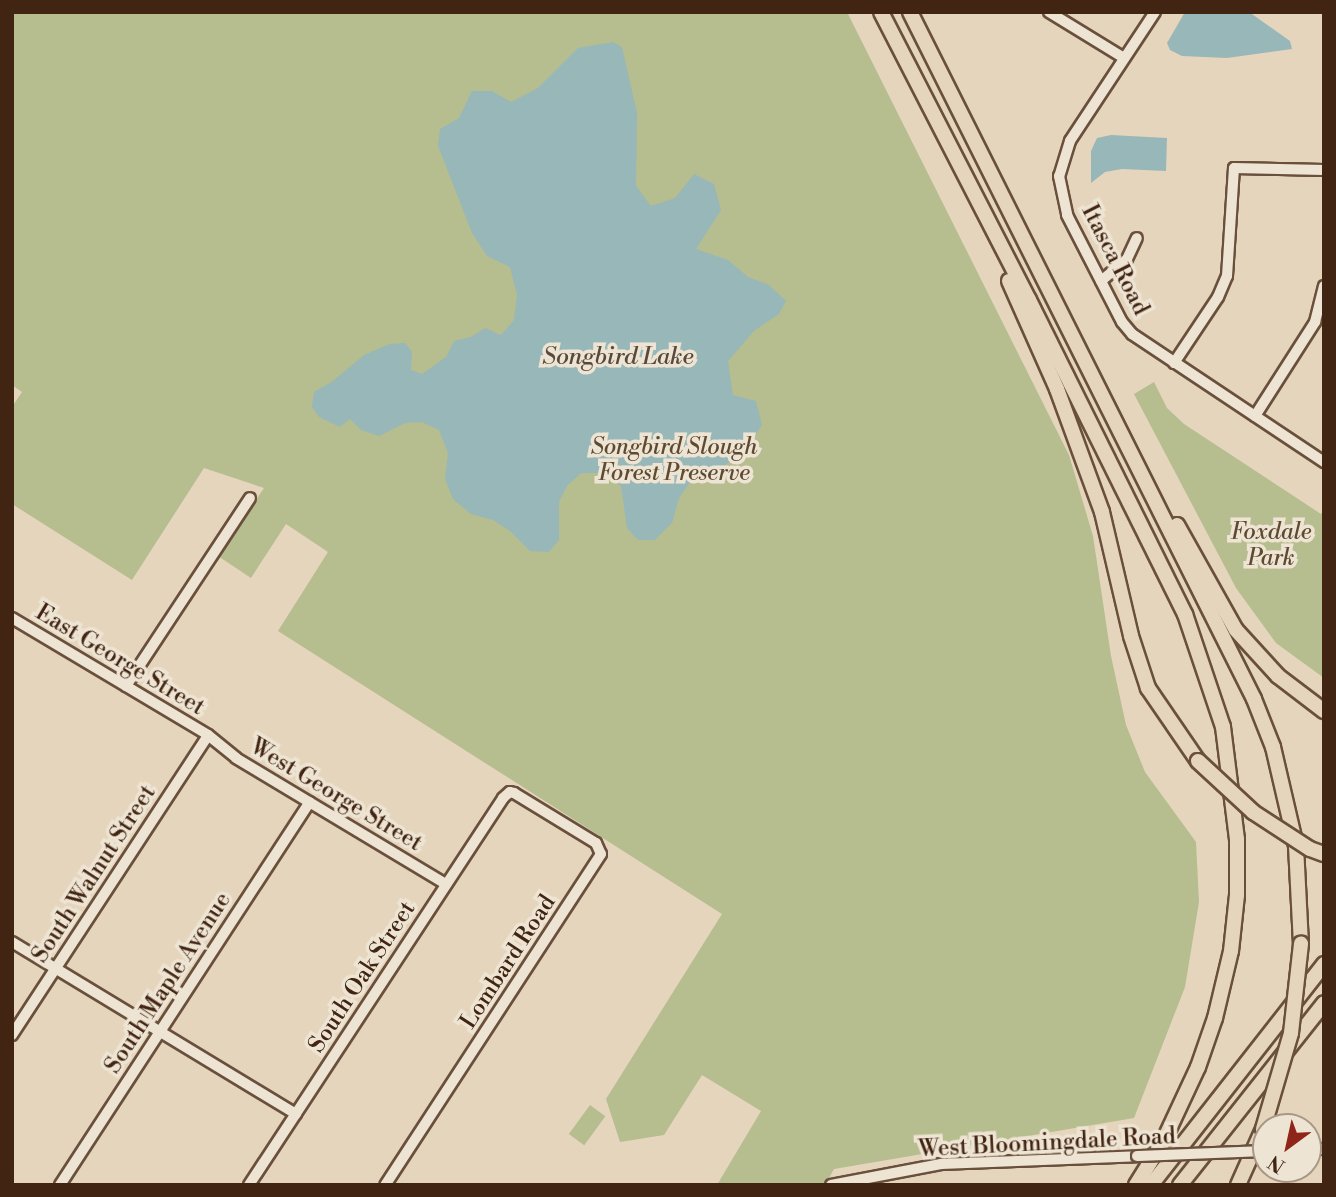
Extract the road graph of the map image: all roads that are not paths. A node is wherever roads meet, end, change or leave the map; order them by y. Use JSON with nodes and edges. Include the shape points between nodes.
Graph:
{"nodes":[{"id":1,"x":881,"y":12,"type":"edge"},
{"id":2,"x":910,"y":12,"type":"edge"},
{"id":3,"x":1049,"y":12,"type":"edge"},
{"id":4,"x":1155,"y":12,"type":"edge"},
{"id":5,"x":1124,"y":58,"type":"junction"},
{"id":6,"x":957,"y":164,"type":"junction"},
{"id":7,"x":1324,"y":170,"type":"edge"},
{"id":8,"x":1137,"y":238,"type":"dead end"},
{"id":9,"x":1037,"y":264,"type":"junction"},
{"id":10,"x":1101,"y":281,"type":"junction"},
{"id":11,"x":1324,"y":286,"type":"edge"},
{"id":12,"x":1174,"y":363,"type":"junction"},
{"id":13,"x":1255,"y":416,"type":"junction"},
{"id":14,"x":1324,"y":462,"type":"edge"},
{"id":15,"x":250,"y":498,"type":"dead end"},
{"id":16,"x":12,"y":618,"type":"edge"},
{"id":17,"x":125,"y":686,"type":"junction"},
{"id":18,"x":1324,"y":711,"type":"edge"},
{"id":19,"x":208,"y":735,"type":"junction"},
{"id":20,"x":510,"y":792,"type":"joint"},
{"id":21,"x":310,"y":802,"type":"junction"},
{"id":22,"x":1324,"y":854,"type":"edge"},
{"id":23,"x":446,"y":884,"type":"junction"},
{"id":24,"x":12,"y":942,"type":"edge"},
{"id":25,"x":1324,"y":964,"type":"edge"},
{"id":26,"x":55,"y":968,"type":"junction"},
{"id":27,"x":1324,"y":1003,"type":"edge"},
{"id":28,"x":1324,"y":1013,"type":"edge"},
{"id":29,"x":159,"y":1031,"type":"junction"},
{"id":30,"x":12,"y":1035,"type":"edge"},
{"id":31,"x":1272,"y":1064,"type":"junction"},
{"id":32,"x":296,"y":1114,"type":"junction"},
{"id":33,"x":1252,"y":1152,"type":"edge"},
{"id":34,"x":60,"y":1185,"type":"edge"},
{"id":35,"x":249,"y":1185,"type":"edge"},
{"id":36,"x":385,"y":1185,"type":"edge"},
{"id":37,"x":831,"y":1185,"type":"edge"},
{"id":38,"x":1136,"y":1185,"type":"edge"},
{"id":39,"x":1151,"y":1185,"type":"edge"},
{"id":40,"x":1180,"y":1185,"type":"edge"},
{"id":41,"x":1238,"y":1185,"type":"edge"}],
"edges":[{"from":1,"to":6,"type":"highway"},
{"from":2,"to":9,"type":"highway"},
{"from":3,"to":5,"type":"street"},
{"from":4,"to":5,"type":"street","name":"Itasca Road"},
{"from":5,"to":10,"type":"street","name":"Itasca Road","via":[[1070,141],[1059,176],[1067,215]]},
{"from":6,"to":22,"type":"highway","bridge":true,"via":[[1057,389],[1102,512],[1148,688],[1198,761],[1253,812]]},
{"from":6,"to":38,"type":"highway","via":[[1185,614],[1223,727],[1237,839],[1230,951],[1199,1067],[1164,1140]]},
{"from":7,"to":12,"type":"street","via":[[1234,168],[1227,276]]},
{"from":8,"to":10,"type":"street","via":[[1128,259]]},
{"from":9,"to":18,"type":"highway","via":[[1218,602],[1256,654]]},
{"from":9,"to":41,"type":"highway","bridge":true,"via":[[1254,699],[1273,747],[1296,846],[1301,944],[1291,1033],[1263,1129]]},
{"from":10,"to":12,"type":"street","name":"Itasca Road","via":[[1122,323]]},
{"from":11,"to":13,"type":"street","via":[[1315,322]]},
{"from":12,"to":13,"type":"street","name":"Itasca Road"},
{"from":13,"to":14,"type":"street","name":"Itasca Road"},
{"from":15,"to":17,"type":"street"},
{"from":16,"to":17,"type":"street","name":"East George Street"},
{"from":17,"to":19,"type":"street","name":"East George Street"},
{"from":19,"to":21,"type":"street","name":"West George Street","via":[[236,758]]},
{"from":19,"to":26,"type":"street","name":"South Walnut Street"},
{"from":20,"to":23,"type":"street","name":"South Oak Street"},
{"from":20,"to":36,"type":"street","name":"Lombard Road","via":[[596,843],[601,853]]},
{"from":21,"to":23,"type":"street","name":"West George Street"},
{"from":21,"to":29,"type":"street","name":"South Maple Avenue"},
{"from":23,"to":32,"type":"street","name":"South Oak Street"},
{"from":24,"to":26,"type":"street"},
{"from":25,"to":39,"type":"highway"},
{"from":26,"to":29,"type":"street"},
{"from":26,"to":30,"type":"street","name":"South Walnut Street"},
{"from":27,"to":31,"type":"highway"},
{"from":28,"to":31,"type":"highway"},
{"from":29,"to":32,"type":"street"},
{"from":29,"to":34,"type":"street","name":"South Maple Avenue"},
{"from":31,"to":40,"type":"highway"},
{"from":32,"to":35,"type":"street","name":"South Oak Street"},
{"from":33,"to":37,"type":"street","name":"West Bloomingdale Road","bridge":true,"via":[[939,1164]]}]}
